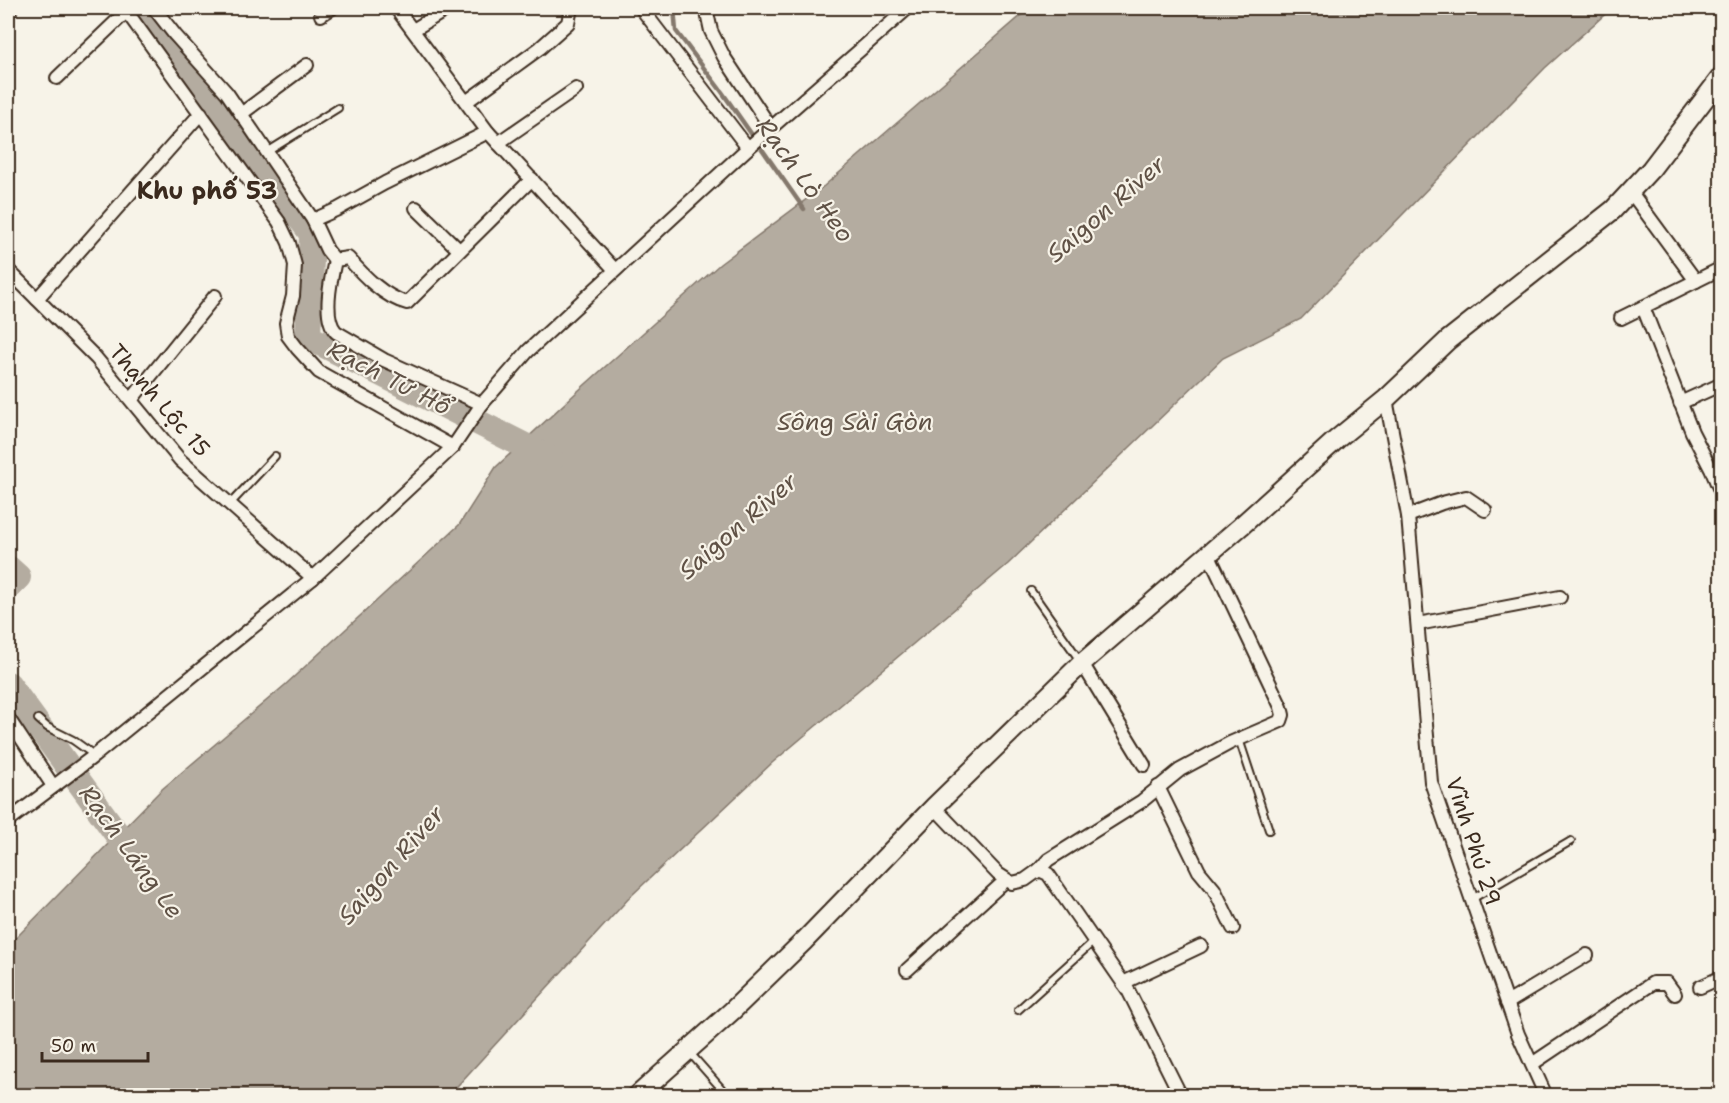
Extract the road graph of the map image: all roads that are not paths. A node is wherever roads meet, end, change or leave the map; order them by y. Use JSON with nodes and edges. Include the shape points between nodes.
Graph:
{"nodes":[{"id":1,"x":11,"y":8,"type":"edge"},
{"id":2,"x":154,"y":8,"type":"edge"},
{"id":3,"x":332,"y":8,"type":"edge"},
{"id":4,"x":396,"y":8,"type":"edge"},
{"id":5,"x":448,"y":8,"type":"edge"},
{"id":6,"x":571,"y":8,"type":"edge"},
{"id":7,"x":641,"y":8,"type":"edge"},
{"id":8,"x":706,"y":8,"type":"edge"},
{"id":9,"x":908,"y":8,"type":"edge"},
{"id":10,"x":125,"y":10,"type":"edge"},
{"id":11,"x":8,"y":11,"type":"edge"},
{"id":12,"x":321,"y":15,"type":"dead end"},
{"id":13,"x":413,"y":30,"type":"junction"},
{"id":14,"x":307,"y":65,"type":"dead end"},
{"id":15,"x":1722,"y":76,"type":"edge"},
{"id":16,"x":57,"y":78,"type":"dead end"},
{"id":17,"x":576,"y":89,"type":"dead end"},
{"id":18,"x":466,"y":102,"type":"junction"},
{"id":19,"x":338,"y":108,"type":"dead end"},
{"id":20,"x":201,"y":113,"type":"junction"},
{"id":21,"x":241,"y":114,"type":"junction"},
{"id":22,"x":767,"y":131,"type":"junction"},
{"id":23,"x":488,"y":132,"type":"junction"},
{"id":24,"x":498,"y":143,"type":"junction"},
{"id":25,"x":748,"y":147,"type":"junction"},
{"id":26,"x":267,"y":153,"type":"junction"},
{"id":27,"x":532,"y":179,"type":"junction"},
{"id":28,"x":1630,"y":191,"type":"junction"},
{"id":29,"x":416,"y":208,"type":"dead end"},
{"id":30,"x":314,"y":220,"type":"junction"},
{"id":31,"x":459,"y":250,"type":"junction"},
{"id":32,"x":335,"y":260,"type":"junction"},
{"id":33,"x":1722,"y":268,"type":"edge"},
{"id":34,"x":8,"y":270,"type":"edge"},
{"id":35,"x":615,"y":270,"type":"junction"},
{"id":36,"x":1696,"y":281,"type":"junction"},
{"id":37,"x":215,"y":296,"type":"dead end"},
{"id":38,"x":37,"y":299,"type":"junction"},
{"id":39,"x":1643,"y":307,"type":"junction"},
{"id":40,"x":1621,"y":318,"type":"dead end"},
{"id":41,"x":1722,"y":384,"type":"edge"},
{"id":42,"x":132,"y":399,"type":"junction"},
{"id":43,"x":1381,"y":403,"type":"junction"},
{"id":44,"x":1680,"y":403,"type":"junction"},
{"id":45,"x":479,"y":408,"type":"junction"},
{"id":46,"x":455,"y":442,"type":"junction"},
{"id":47,"x":275,"y":456,"type":"dead end"},
{"id":48,"x":1722,"y":495,"type":"edge"},
{"id":49,"x":230,"y":504,"type":"junction"},
{"id":50,"x":1485,"y":510,"type":"dead end"},
{"id":51,"x":1408,"y":516,"type":"junction"},
{"id":52,"x":1208,"y":553,"type":"junction"},
{"id":53,"x":313,"y":578,"type":"junction"},
{"id":54,"x":1031,"y":591,"type":"dead end"},
{"id":55,"x":1560,"y":597,"type":"dead end"},
{"id":56,"x":1418,"y":624,"type":"junction"},
{"id":57,"x":1082,"y":663,"type":"junction"},
{"id":58,"x":8,"y":717,"type":"edge"},
{"id":59,"x":38,"y":719,"type":"dead end"},
{"id":60,"x":1239,"y":739,"type":"junction"},
{"id":61,"x":94,"y":756,"type":"junction"},
{"id":62,"x":1144,"y":765,"type":"dead end"},
{"id":63,"x":57,"y":783,"type":"junction"},
{"id":64,"x":1158,"y":787,"type":"junction"},
{"id":65,"x":934,"y":807,"type":"junction"},
{"id":66,"x":8,"y":820,"type":"edge"},
{"id":67,"x":1269,"y":830,"type":"dead end"},
{"id":68,"x":1571,"y":841,"type":"dead end"},
{"id":69,"x":1039,"y":870,"type":"junction"},
{"id":70,"x":1006,"y":880,"type":"junction"},
{"id":71,"x":1471,"y":900,"type":"junction"},
{"id":72,"x":1233,"y":928,"type":"dead end"},
{"id":73,"x":1094,"y":941,"type":"junction"},
{"id":74,"x":1201,"y":946,"type":"dead end"},
{"id":75,"x":1587,"y":955,"type":"dead end"},
{"id":76,"x":907,"y":970,"type":"dead end"},
{"id":77,"x":1722,"y":977,"type":"edge"},
{"id":78,"x":1124,"y":983,"type":"junction"},
{"id":79,"x":1700,"y":987,"type":"dead end"},
{"id":80,"x":1675,"y":994,"type":"dead end"},
{"id":81,"x":1507,"y":1003,"type":"junction"},
{"id":82,"x":1018,"y":1010,"type":"dead end"},
{"id":83,"x":688,"y":1050,"type":"junction"},
{"id":84,"x":1532,"y":1064,"type":"junction"},
{"id":85,"x":637,"y":1095,"type":"edge"},
{"id":86,"x":728,"y":1095,"type":"edge"},
{"id":87,"x":1181,"y":1095,"type":"edge"},
{"id":88,"x":1546,"y":1095,"type":"edge"}],
"edges":[{"from":1,"to":11,"type":"street"},
{"from":2,"to":21,"type":"street"},
{"from":3,"to":12,"type":"street"},
{"from":4,"to":13,"type":"street"},
{"from":5,"to":13,"type":"street"},
{"from":6,"to":18,"type":"street","via":[[568,23]]},
{"from":7,"to":25,"type":"street"},
{"from":8,"to":22,"type":"street","via":[[711,31]]},
{"from":9,"to":22,"type":"street"},
{"from":10,"to":16,"type":"street"},
{"from":10,"to":20,"type":"street"},
{"from":13,"to":18,"type":"street"},
{"from":14,"to":21,"type":"street"},
{"from":15,"to":28,"type":"street"},
{"from":17,"to":24,"type":"street"},
{"from":18,"to":23,"type":"street"},
{"from":19,"to":26,"type":"lane"},
{"from":20,"to":38,"type":"street"},
{"from":20,"to":46,"type":"street","via":[[279,222],[289,243],[295,265],[286,323],[292,342],[319,372]]},
{"from":21,"to":26,"type":"street"},
{"from":22,"to":25,"type":"street"},
{"from":23,"to":24,"type":"street"},
{"from":23,"to":30,"type":"street"},
{"from":24,"to":27,"type":"street"},
{"from":25,"to":35,"type":"street"},
{"from":26,"to":30,"type":"street"},
{"from":27,"to":31,"type":"street"},
{"from":27,"to":35,"type":"street"},
{"from":28,"to":36,"type":"street"},
{"from":28,"to":43,"type":"street","via":[[1613,210],[1448,340]]},
{"from":29,"to":31,"type":"street"},
{"from":30,"to":32,"type":"street"},
{"from":31,"to":32,"type":"street","via":[[407,303],[393,299],[348,258]]},
{"from":32,"to":45,"type":"street","via":[[329,316],[336,332]]},
{"from":33,"to":36,"type":"street"},
{"from":34,"to":38,"type":"street","name":"Thạnh Lộc 15"},
{"from":35,"to":45,"type":"street","via":[[528,351]]},
{"from":36,"to":39,"type":"street"},
{"from":37,"to":42,"type":"street"},
{"from":38,"to":42,"type":"street","name":"Thạnh Lộc 15"},
{"from":39,"to":40,"type":"street"},
{"from":39,"to":44,"type":"street"},
{"from":41,"to":44,"type":"street"},
{"from":42,"to":49,"type":"street","name":"Thạnh Lộc 15","via":[[180,460]]},
{"from":43,"to":51,"type":"street","name":"Vĩnh Phú 29"},
{"from":43,"to":52,"type":"street"},
{"from":44,"to":48,"type":"street"},
{"from":45,"to":46,"type":"street"},
{"from":46,"to":53,"type":"street"},
{"from":47,"to":49,"type":"lane"},
{"from":49,"to":53,"type":"street","name":"Thạnh Lộc 15"},
{"from":50,"to":51,"type":"street","via":[[1466,497]]},
{"from":51,"to":56,"type":"street","name":"Vĩnh Phú 29"},
{"from":52,"to":57,"type":"street"},
{"from":52,"to":60,"type":"street","via":[[1283,715],[1281,721]]},
{"from":53,"to":61,"type":"street"},
{"from":54,"to":57,"type":"lane"},
{"from":55,"to":56,"type":"street"},
{"from":56,"to":71,"type":"street","name":"Vĩnh Phú 29","via":[[1431,782]]},
{"from":57,"to":62,"type":"street"},
{"from":57,"to":65,"type":"street"},
{"from":58,"to":63,"type":"street"},
{"from":59,"to":61,"type":"lane"},
{"from":60,"to":64,"type":"street","via":[[1180,770]]},
{"from":60,"to":67,"type":"lane"},
{"from":61,"to":63,"type":"street"},
{"from":63,"to":66,"type":"street"},
{"from":64,"to":69,"type":"street","via":[[1048,860]]},
{"from":64,"to":72,"type":"street","via":[[1199,871],[1214,889]]},
{"from":65,"to":70,"type":"street"},
{"from":65,"to":83,"type":"street","via":[[804,941]]},
{"from":68,"to":71,"type":"lane"},
{"from":69,"to":70,"type":"street","via":[[1012,884]]},
{"from":69,"to":73,"type":"street","via":[[1048,874]]},
{"from":70,"to":76,"type":"street"},
{"from":71,"to":81,"type":"street","name":"Vĩnh Phú 29"},
{"from":73,"to":78,"type":"street"},
{"from":73,"to":82,"type":"lane"},
{"from":74,"to":78,"type":"street"},
{"from":75,"to":81,"type":"street"},
{"from":77,"to":79,"type":"street"},
{"from":78,"to":87,"type":"street"},
{"from":80,"to":84,"type":"street","via":[[1667,983],[1653,983]]},
{"from":81,"to":84,"type":"street","name":"Vĩnh Phú 29"},
{"from":83,"to":85,"type":"street"},
{"from":83,"to":86,"type":"lane"},
{"from":84,"to":88,"type":"street","name":"Vĩnh Phú 29"}]}
